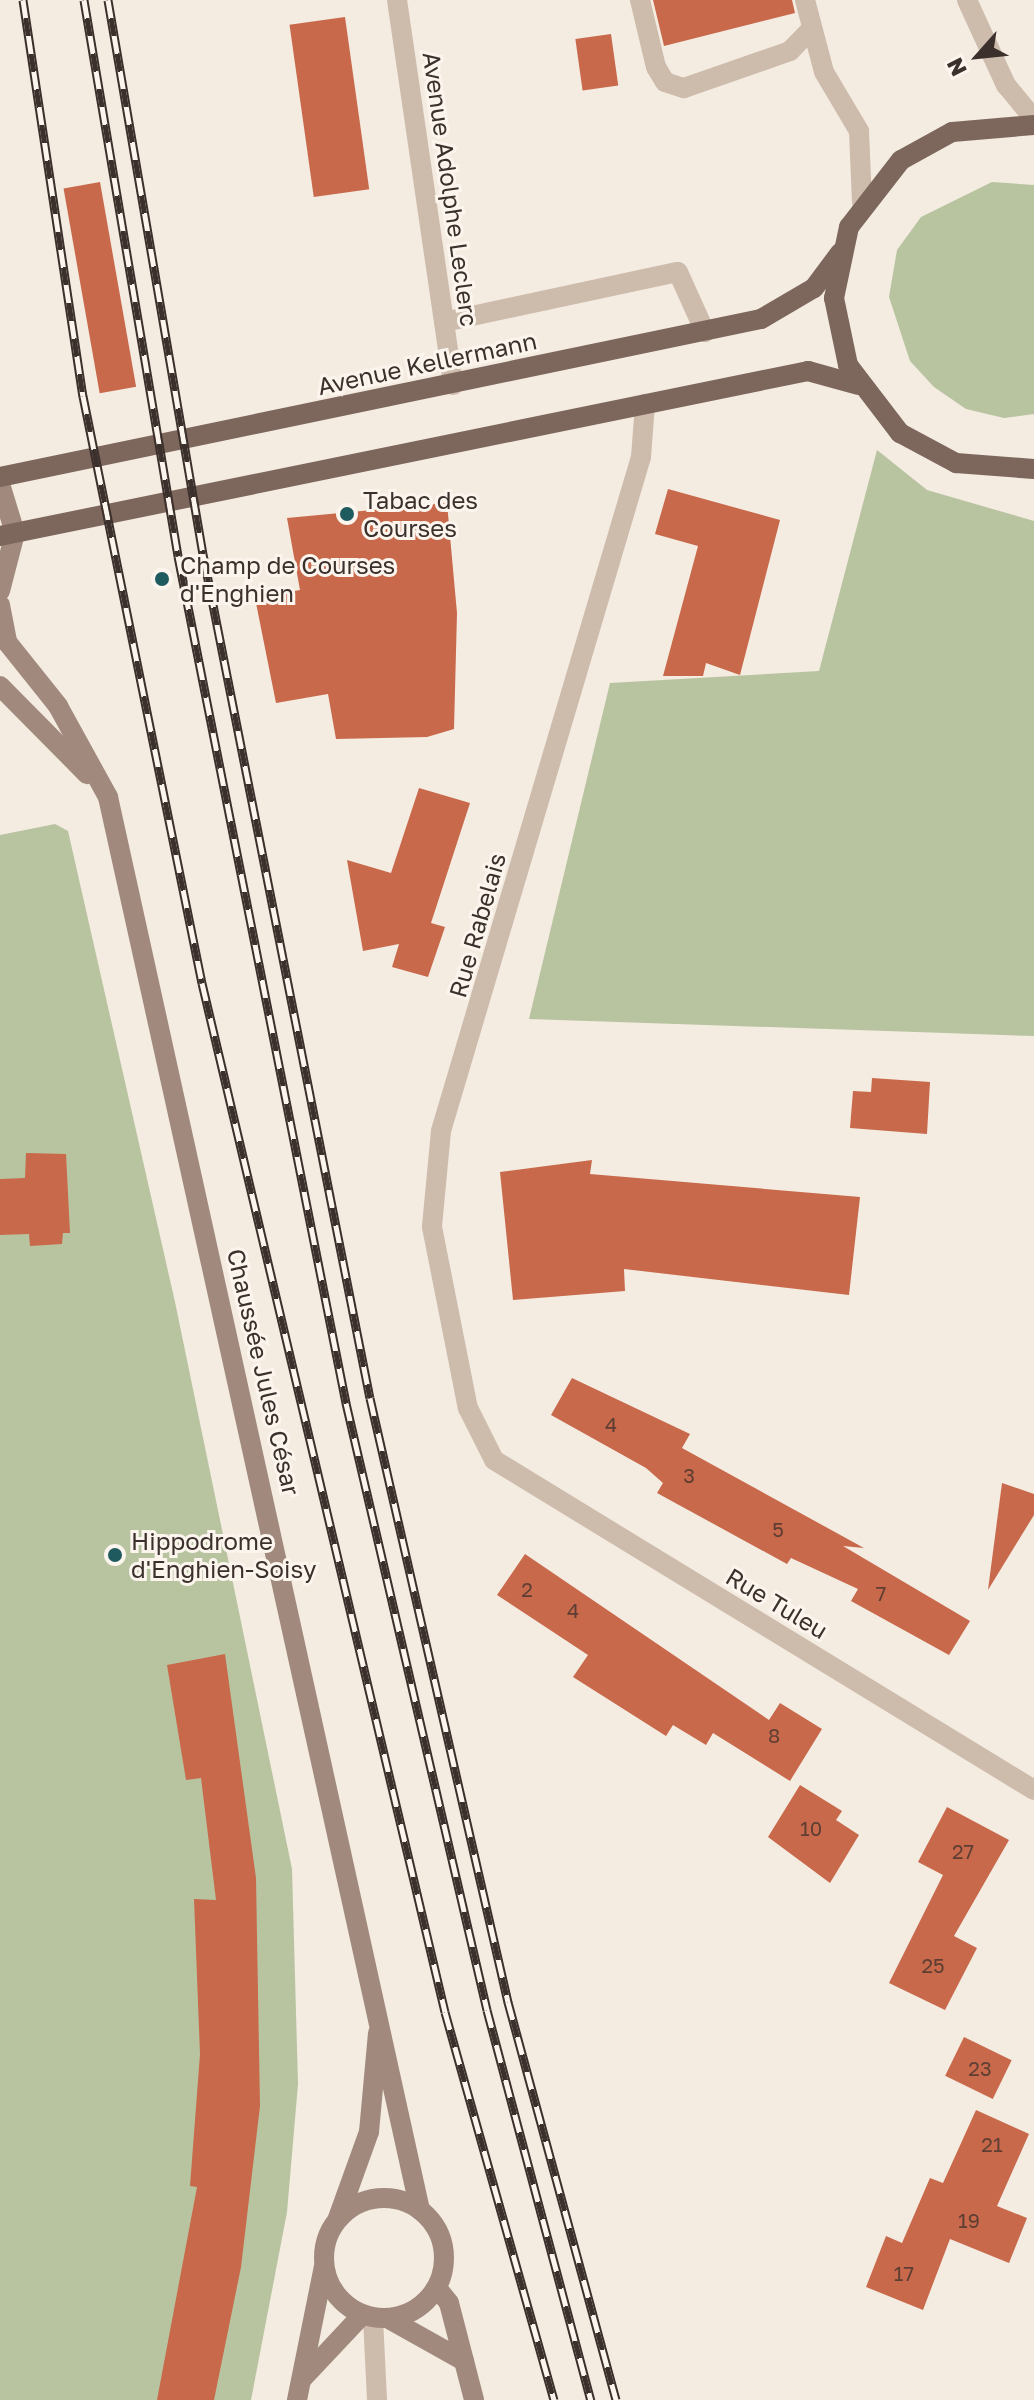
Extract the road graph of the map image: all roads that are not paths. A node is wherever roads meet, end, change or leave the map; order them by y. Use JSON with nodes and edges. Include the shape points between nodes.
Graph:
{"nodes":[{"id":1,"x":397,"y":0,"type":"edge"},
{"id":2,"x":640,"y":0,"type":"edge"},
{"id":3,"x":967,"y":0,"type":"edge"},
{"id":4,"x":808,"y":1,"type":"edge"},
{"id":5,"x":810,"y":30,"type":"junction"},
{"id":6,"x":1034,"y":122,"type":"edge"},
{"id":7,"x":862,"y":203,"type":"junction"},
{"id":8,"x":840,"y":253,"type":"junction"},
{"id":9,"x":444,"y":322,"type":"junction"},
{"id":10,"x":705,"y":332,"type":"junction"},
{"id":11,"x":453,"y":385,"type":"junction"},
{"id":12,"x":858,"y":385,"type":"junction"},
{"id":13,"x":645,"y":404,"type":"junction"},
{"id":14,"x":1034,"y":469,"type":"edge"},
{"id":15,"x":0,"y":477,"type":"edge"},
{"id":16,"x":0,"y":484,"type":"edge"},
{"id":17,"x":7,"y":535,"type":"edge"},
{"id":18,"x":0,"y":591,"type":"edge"},
{"id":19,"x":0,"y":605,"type":"edge"},
{"id":20,"x":0,"y":686,"type":"edge"},
{"id":21,"x":108,"y":797,"type":"junction"},
{"id":22,"x":494,"y":1460,"type":"joint"},
{"id":23,"x":1034,"y":1790,"type":"edge"},
{"id":24,"x":379,"y":2005,"type":"junction"},
{"id":25,"x":420,"y":2210,"type":"junction"},
{"id":26,"x":338,"y":2218,"type":"junction"},
{"id":27,"x":324,"y":2266,"type":"junction"},
{"id":28,"x":437,"y":2288,"type":"junction"},
{"id":29,"x":375,"y":2317,"type":"junction"},
{"id":30,"x":464,"y":2361,"type":"junction"},
{"id":31,"x":302,"y":2379,"type":"junction"},
{"id":32,"x":297,"y":2400,"type":"edge"},
{"id":33,"x":377,"y":2400,"type":"edge"},
{"id":34,"x":474,"y":2400,"type":"edge"}],
"edges":[{"from":1,"to":9,"type":"street","name":"Avenue Adolphe Leclerc"},
{"from":2,"to":5,"type":"street","via":[[656,67],[665,82],[684,88],[790,51]]},
{"from":3,"to":6,"type":"street","via":[[1006,85]]},
{"from":4,"to":5,"type":"street"},
{"from":5,"to":7,"type":"street","via":[[859,131]]},
{"from":6,"to":7,"type":"main road","via":[[981,125],[925,144]]},
{"from":7,"to":8,"type":"main road"},
{"from":8,"to":10,"type":"main road","name":"Avenue Kellermann","via":[[789,307]]},
{"from":8,"to":12,"type":"main road","via":[[835,321]]},
{"from":9,"to":10,"type":"street","via":[[678,272]]},
{"from":9,"to":11,"type":"street","name":"Avenue Adolphe Leclerc"},
{"from":10,"to":11,"type":"main road","name":"Avenue Kellermann"},
{"from":11,"to":15,"type":"main road","name":"Avenue Kellermann"},
{"from":12,"to":13,"type":"main road","via":[[808,371]]},
{"from":12,"to":14,"type":"main road","via":[[877,411],[926,451],[987,470]]},
{"from":13,"to":17,"type":"main road"},
{"from":13,"to":22,"type":"street","name":"Rue Rabelais","via":[[641,457],[441,1131],[432,1227],[468,1408],[476,1437]]},
{"from":16,"to":17,"type":"street"},
{"from":17,"to":18,"type":"street"},
{"from":19,"to":21,"type":"street","name":"Chaussée Jules César","via":[[7,642],[58,706]]},
{"from":20,"to":21,"type":"street"},
{"from":21,"to":24,"type":"street","name":"Chaussée Jules César"},
{"from":22,"to":23,"type":"street","name":"Rue Tuleu"},
{"from":24,"to":25,"type":"street","name":"Chaussée Jules César"},
{"from":24,"to":26,"type":"street","name":"Chaussée Jules César","via":[[369,2132]]},
{"from":25,"to":26,"type":"street","via":[[378,2199]]},
{"from":25,"to":28,"type":"street","via":[[442,2241]]},
{"from":26,"to":27,"type":"street"},
{"from":27,"to":29,"type":"street","via":[[337,2295]]},
{"from":27,"to":31,"type":"street"},
{"from":28,"to":29,"type":"street","via":[[419,2308]]},
{"from":28,"to":30,"type":"street"},
{"from":29,"to":30,"type":"street"},
{"from":29,"to":31,"type":"street"},
{"from":29,"to":33,"type":"street"},
{"from":30,"to":34,"type":"street"},
{"from":31,"to":32,"type":"street"}]}
